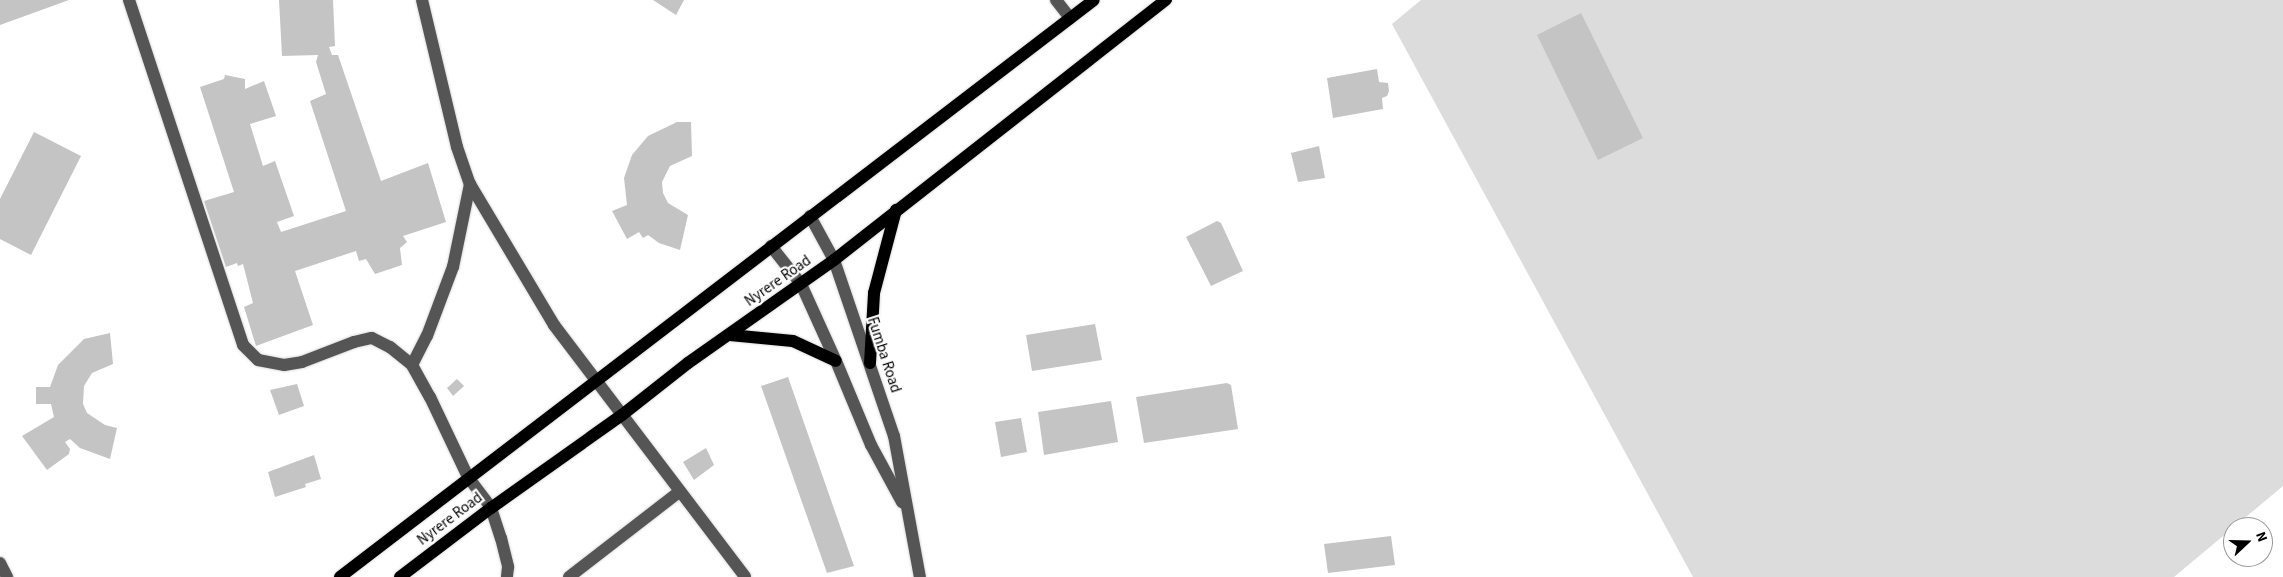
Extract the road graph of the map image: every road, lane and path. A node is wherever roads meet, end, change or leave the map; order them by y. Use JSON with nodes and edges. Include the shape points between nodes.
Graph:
{"nodes":[{"id":1,"x":129,"y":0,"type":"edge"},
{"id":2,"x":422,"y":0,"type":"edge"},
{"id":3,"x":1056,"y":0,"type":"edge"},
{"id":4,"x":1094,"y":0,"type":"edge"},
{"id":5,"x":1166,"y":0,"type":"edge"},
{"id":6,"x":1070,"y":18,"type":"junction"},
{"id":7,"x":470,"y":184,"type":"junction"},
{"id":8,"x":896,"y":210,"type":"junction"},
{"id":9,"x":810,"y":216,"type":"junction"},
{"id":10,"x":771,"y":246,"type":"junction"},
{"id":11,"x":834,"y":260,"type":"junction"},
{"id":12,"x":801,"y":284,"type":"junction"},
{"id":13,"x":730,"y":335,"type":"junction"},
{"id":14,"x":836,"y":361,"type":"junction"},
{"id":15,"x":870,"y":363,"type":"junction"},
{"id":16,"x":412,"y":365,"type":"junction"},
{"id":17,"x":595,"y":382,"type":"junction"},
{"id":18,"x":622,"y":415,"type":"junction"},
{"id":19,"x":468,"y":477,"type":"junction"},
{"id":20,"x":679,"y":492,"type":"junction"},
{"id":21,"x":491,"y":508,"type":"junction"},
{"id":22,"x":907,"y":511,"type":"junction"},
{"id":23,"x":0,"y":563,"type":"edge"},
{"id":24,"x":6,"y":577,"type":"edge"},
{"id":25,"x":340,"y":577,"type":"edge"},
{"id":26,"x":400,"y":577,"type":"edge"},
{"id":27,"x":507,"y":577,"type":"edge"},
{"id":28,"x":570,"y":577,"type":"edge"},
{"id":29,"x":745,"y":577,"type":"edge"},
{"id":30,"x":920,"y":577,"type":"edge"}],
"edges":[{"from":1,"to":16,"type":"street","via":[[243,345],[258,360],[284,365],[372,338],[390,347]]},
{"from":2,"to":7,"type":"street","via":[[457,147]]},
{"from":3,"to":6,"type":"street"},
{"from":4,"to":6,"type":"main road","name":"Nyrere Road"},
{"from":5,"to":8,"type":"main road","name":"Nyrere Road"},
{"from":6,"to":9,"type":"main road","name":"Nyrere Road"},
{"from":7,"to":16,"type":"street","via":[[453,267],[427,336]]},
{"from":7,"to":17,"type":"street","via":[[554,324]]},
{"from":8,"to":11,"type":"main road","name":"Nyrere Road"},
{"from":8,"to":15,"type":"main road","via":[[874,293]]},
{"from":9,"to":10,"type":"main road","name":"Nyrere Road"},
{"from":9,"to":11,"type":"street","name":"Fumba Road"},
{"from":10,"to":12,"type":"street","name":"Fumba Road"},
{"from":10,"to":17,"type":"main road","name":"Nyrere Road"},
{"from":11,"to":12,"type":"main road","name":"Nyrere Road"},
{"from":11,"to":15,"type":"street","name":"Fumba Road"},
{"from":12,"to":13,"type":"main road","name":"Nyrere Road"},
{"from":12,"to":14,"type":"street","name":"Fumba Road"},
{"from":13,"to":14,"type":"main road","via":[[794,341]]},
{"from":13,"to":18,"type":"main road","name":"Nyrere Road","via":[[688,362]]},
{"from":14,"to":22,"type":"street","name":"Fumba Road","via":[[871,445]]},
{"from":15,"to":22,"type":"street","name":"Fumba Road","via":[[894,436]]},
{"from":16,"to":19,"type":"street"},
{"from":17,"to":18,"type":"street"},
{"from":17,"to":19,"type":"main road","name":"Nyrere Road"},
{"from":18,"to":20,"type":"street"},
{"from":18,"to":21,"type":"main road","name":"Nyrere Road"},
{"from":19,"to":21,"type":"street"},
{"from":19,"to":25,"type":"main road","name":"Nyrere Road"},
{"from":20,"to":28,"type":"street"},
{"from":20,"to":29,"type":"street"},
{"from":21,"to":26,"type":"main road","name":"Nyrere Road"},
{"from":21,"to":27,"type":"street","via":[[508,567]]},
{"from":22,"to":30,"type":"street","name":"Fumba Road"},
{"from":23,"to":24,"type":"street"}]}
